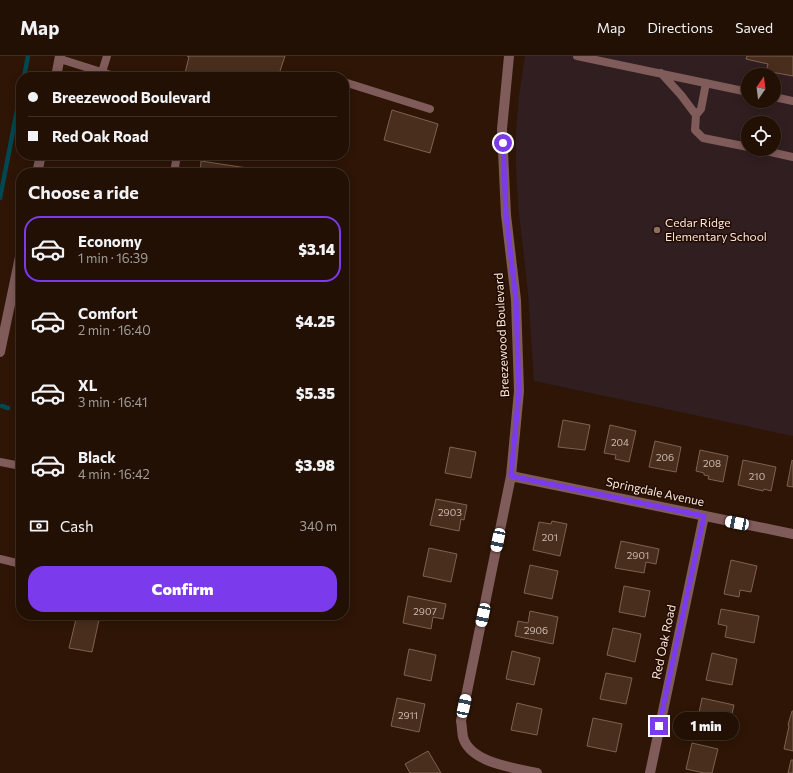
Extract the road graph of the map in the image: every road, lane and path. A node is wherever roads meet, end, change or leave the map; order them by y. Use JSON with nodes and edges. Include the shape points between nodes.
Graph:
{"nodes":[{"id":1,"x":107,"y":56,"type":"edge"},
{"id":2,"x":509,"y":56,"type":"edge"},
{"id":3,"x":577,"y":56,"type":"edge"},
{"id":4,"x":60,"y":58,"type":"edge"},
{"id":5,"x":57,"y":72,"type":"edge"},
{"id":6,"x":102,"y":72,"type":"joint"},
{"id":7,"x":661,"y":73,"type":"junction"},
{"id":8,"x":706,"y":83,"type":"junction"},
{"id":9,"x":349,"y":84,"type":"edge"},
{"id":10,"x":741,"y":90,"type":"edge"},
{"id":11,"x":781,"y":98,"type":"edge"},
{"id":12,"x":793,"y":101,"type":"edge"},
{"id":13,"x":430,"y":109,"type":"dead end"},
{"id":14,"x":696,"y":115,"type":"junction"},
{"id":15,"x":741,"y":146,"type":"edge"},
{"id":16,"x":781,"y":154,"type":"edge"},
{"id":17,"x":793,"y":157,"type":"edge"},
{"id":18,"x":16,"y":276,"type":"edge"},
{"id":19,"x":0,"y":352,"type":"edge"},
{"id":20,"x":0,"y":462,"type":"edge"},
{"id":21,"x":16,"y":465,"type":"edge"},
{"id":22,"x":511,"y":476,"type":"junction"},
{"id":23,"x":704,"y":516,"type":"junction"},
{"id":24,"x":793,"y":534,"type":"edge"},
{"id":25,"x":0,"y":559,"type":"edge"},
{"id":26,"x":16,"y":563,"type":"edge"},
{"id":27,"x":537,"y":773,"type":"edge"},
{"id":28,"x":650,"y":773,"type":"edge"}],
"edges":[{"from":1,"to":6,"type":"lane"},
{"from":2,"to":22,"type":"street","name":"Breezewood Boulevard","via":[[502,128],[506,215],[516,300],[519,391]]},
{"from":3,"to":7,"type":"lane"},
{"from":4,"to":5,"type":"street"},
{"from":4,"to":6,"type":"lane"},
{"from":7,"to":8,"type":"lane"},
{"from":7,"to":14,"type":"lane"},
{"from":8,"to":10,"type":"lane"},
{"from":8,"to":14,"type":"lane","via":[[701,108]]},
{"from":9,"to":13,"type":"lane"},
{"from":11,"to":12,"type":"lane"},
{"from":14,"to":15,"type":"lane","via":[[695,130],[703,138]]},
{"from":16,"to":17,"type":"lane"},
{"from":18,"to":19,"type":"street"},
{"from":20,"to":21,"type":"lane"},
{"from":22,"to":23,"type":"street","name":"Springdale Avenue"},
{"from":22,"to":27,"type":"street","name":"Breezewood Boulevard","via":[[461,721],[463,738],[481,758]]},
{"from":23,"to":24,"type":"street","name":"Springdale Avenue"},
{"from":23,"to":28,"type":"street","name":"Red Oak Road"},
{"from":25,"to":26,"type":"lane"}]}
